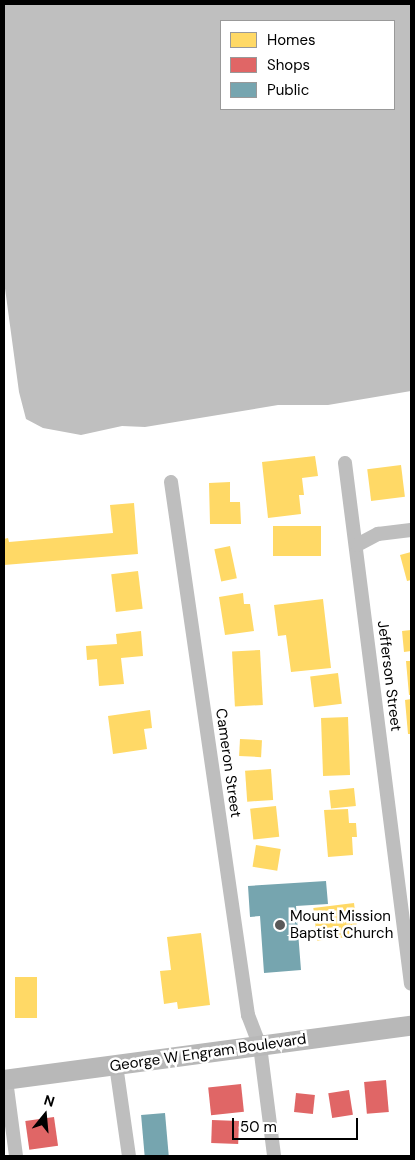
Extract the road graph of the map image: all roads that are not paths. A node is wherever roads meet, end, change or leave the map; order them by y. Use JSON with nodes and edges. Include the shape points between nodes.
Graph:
{"nodes":[{"id":1,"x":345,"y":463,"type":"dead end"},
{"id":2,"x":171,"y":482,"type":"dead end"},
{"id":3,"x":411,"y":530,"type":"edge"},
{"id":4,"x":357,"y":545,"type":"junction"},
{"id":5,"x":411,"y":984,"type":"edge"},
{"id":6,"x":411,"y":1026,"type":"edge"},
{"id":7,"x":260,"y":1046,"type":"junction"},
{"id":8,"x":116,"y":1065,"type":"junction"},
{"id":9,"x":5,"y":1080,"type":"edge"},
{"id":10,"x":16,"y":1156,"type":"edge"},
{"id":11,"x":129,"y":1156,"type":"edge"},
{"id":12,"x":274,"y":1156,"type":"edge"}],
"edges":[{"from":1,"to":4,"type":"street","name":"Jefferson Street"},
{"from":2,"to":7,"type":"street","name":"Cameron Street","via":[[248,1015]]},
{"from":3,"to":4,"type":"street","via":[[378,534]]},
{"from":4,"to":5,"type":"street","name":"Jefferson Street"},
{"from":6,"to":7,"type":"main road","name":"George W Engram Boulevard"},
{"from":7,"to":8,"type":"main road","name":"George W Engram Boulevard"},
{"from":7,"to":12,"type":"street","name":"Cameron Street"},
{"from":8,"to":9,"type":"main road","name":"George W Engram Boulevard"},
{"from":8,"to":11,"type":"street"},
{"from":9,"to":10,"type":"street"}]}
